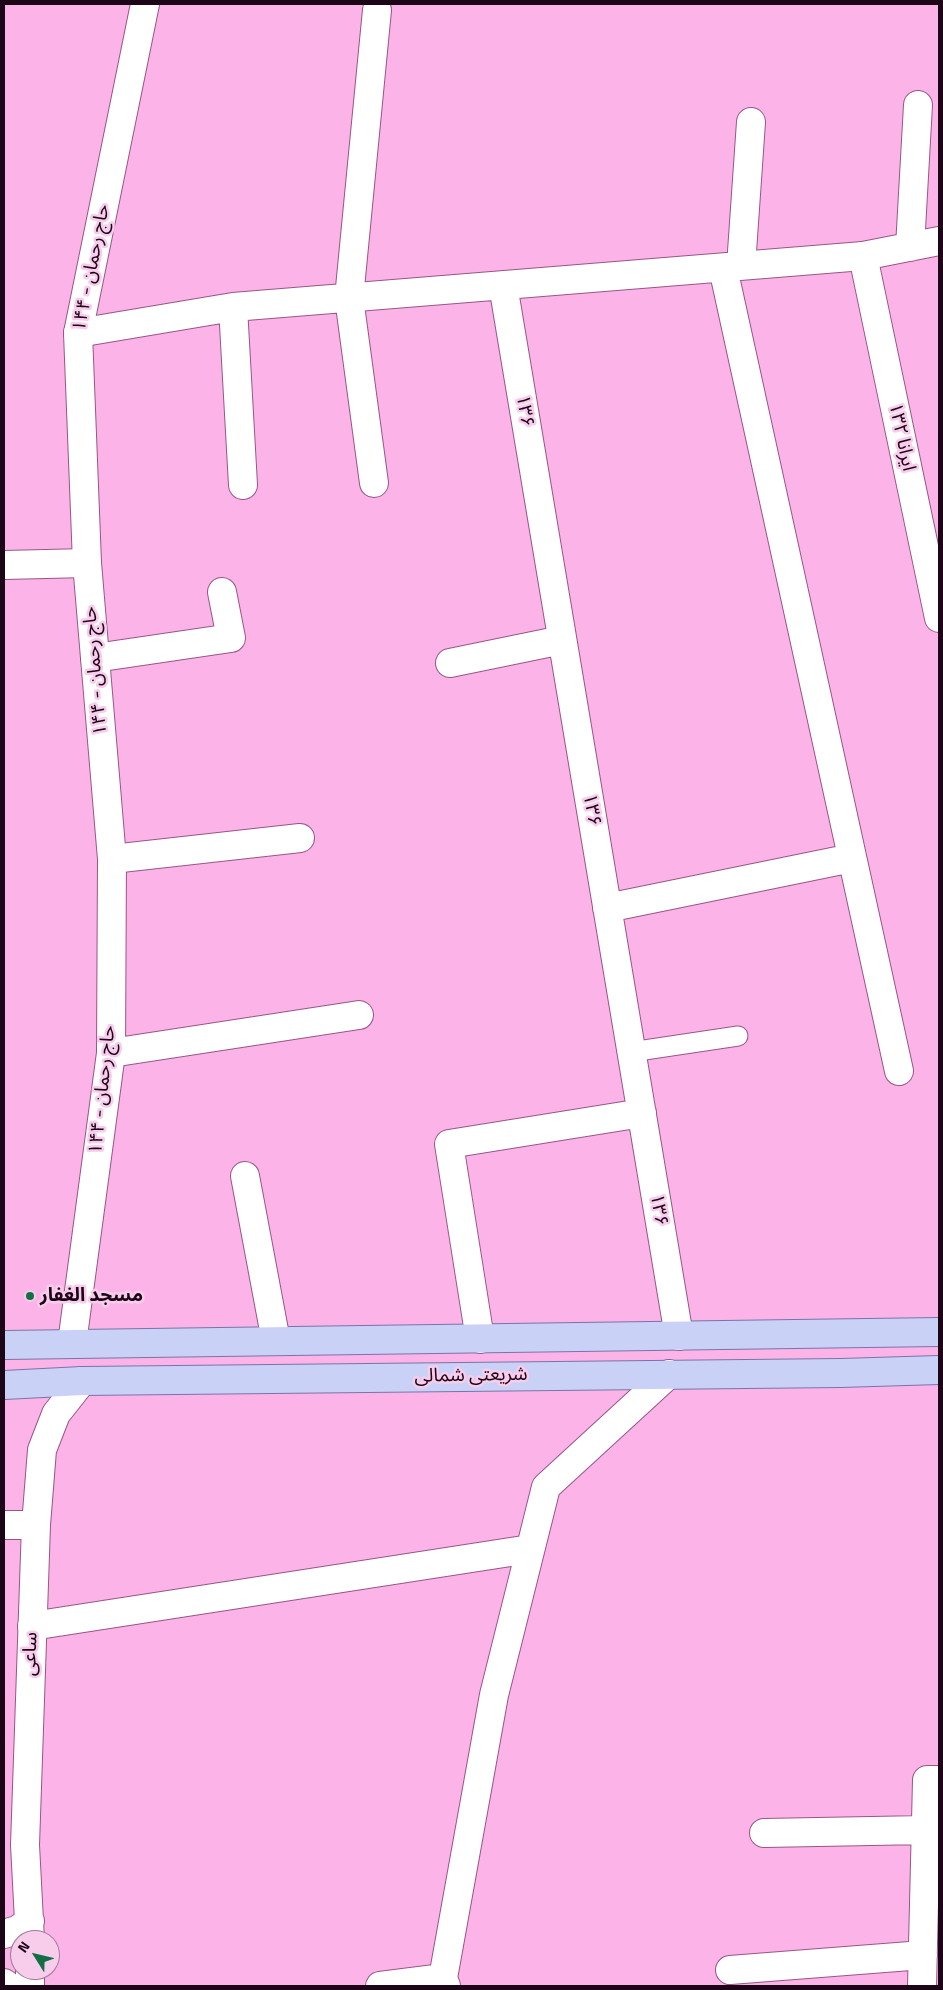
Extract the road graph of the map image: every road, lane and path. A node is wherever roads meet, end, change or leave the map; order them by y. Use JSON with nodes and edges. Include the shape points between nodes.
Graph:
{"nodes":[{"id":1,"x":144,"y":4,"type":"edge"},
{"id":2,"x":377,"y":10,"type":"dead end"},
{"id":3,"x":918,"y":105,"type":"dead end"},
{"id":4,"x":751,"y":122,"type":"dead end"},
{"id":5,"x":939,"y":241,"type":"edge"},
{"id":6,"x":910,"y":247,"type":"junction"},
{"id":7,"x":863,"y":256,"type":"junction"},
{"id":8,"x":732,"y":267,"type":"junction"},
{"id":9,"x":503,"y":286,"type":"junction"},
{"id":10,"x":349,"y":298,"type":"junction"},
{"id":11,"x":233,"y":307,"type":"junction"},
{"id":12,"x":78,"y":333,"type":"junction"},
{"id":13,"x":374,"y":483,"type":"dead end"},
{"id":14,"x":243,"y":485,"type":"dead end"},
{"id":15,"x":87,"y":563,"type":"junction"},
{"id":16,"x":4,"y":565,"type":"edge"},
{"id":17,"x":222,"y":592,"type":"dead end"},
{"id":18,"x":939,"y":611,"type":"edge"},
{"id":19,"x":562,"y":640,"type":"junction"},
{"id":20,"x":95,"y":658,"type":"junction"},
{"id":21,"x":450,"y":663,"type":"dead end"},
{"id":22,"x":300,"y":838,"type":"dead end"},
{"id":23,"x":852,"y":858,"type":"junction"},
{"id":24,"x":112,"y":859,"type":"junction"},
{"id":25,"x":607,"y":908,"type":"junction"},
{"id":26,"x":359,"y":1015,"type":"dead end"},
{"id":27,"x":738,"y":1036,"type":"dead end"},
{"id":28,"x":632,"y":1052,"type":"junction"},
{"id":29,"x":111,"y":1053,"type":"junction"},
{"id":30,"x":899,"y":1071,"type":"dead end"},
{"id":31,"x":642,"y":1113,"type":"junction"},
{"id":32,"x":245,"y":1176,"type":"dead end"},
{"id":33,"x":939,"y":1332,"type":"edge"},
{"id":34,"x":679,"y":1336,"type":"junction"},
{"id":35,"x":480,"y":1339,"type":"junction"},
{"id":36,"x":276,"y":1341,"type":"junction"},
{"id":37,"x":72,"y":1343,"type":"junction"},
{"id":38,"x":4,"y":1345,"type":"edge"},
{"id":39,"x":939,"y":1370,"type":"edge"},
{"id":40,"x":669,"y":1374,"type":"junction"},
{"id":41,"x":82,"y":1380,"type":"junction"},
{"id":42,"x":4,"y":1385,"type":"edge"},
{"id":43,"x":4,"y":1525,"type":"edge"},
{"id":44,"x":36,"y":1525,"type":"junction"},
{"id":45,"x":530,"y":1549,"type":"junction"},
{"id":46,"x":32,"y":1626,"type":"junction"},
{"id":47,"x":939,"y":1780,"type":"edge"},
{"id":48,"x":925,"y":1830,"type":"junction"},
{"id":49,"x":764,"y":1833,"type":"dead end"},
{"id":50,"x":30,"y":1930,"type":"edge"},
{"id":51,"x":923,"y":1955,"type":"junction"},
{"id":52,"x":730,"y":1970,"type":"dead end"},
{"id":53,"x":445,"y":1982,"type":"edge"},
{"id":54,"x":4,"y":1983,"type":"edge"},
{"id":55,"x":8,"y":1986,"type":"edge"},
{"id":56,"x":380,"y":1986,"type":"edge"},
{"id":57,"x":922,"y":1986,"type":"edge"}],
"edges":[{"from":1,"to":12,"type":"street","name":"حاج رحمان - ۱۴۴"},
{"from":2,"to":10,"type":"street"},
{"from":3,"to":6,"type":"street"},
{"from":4,"to":8,"type":"street"},
{"from":5,"to":6,"type":"street"},
{"from":6,"to":7,"type":"street"},
{"from":7,"to":8,"type":"street"},
{"from":7,"to":18,"type":"street","name":"ایرانا ۱۳۲"},
{"from":8,"to":9,"type":"street"},
{"from":8,"to":23,"type":"street"},
{"from":9,"to":10,"type":"street"},
{"from":9,"to":19,"type":"street","name":"۱۳۶"},
{"from":10,"to":11,"type":"street"},
{"from":10,"to":13,"type":"street"},
{"from":11,"to":12,"type":"street"},
{"from":11,"to":14,"type":"street"},
{"from":12,"to":15,"type":"street","name":"حاج رحمان - ۱۴۴"},
{"from":15,"to":16,"type":"street"},
{"from":15,"to":20,"type":"street","name":"حاج رحمان - ۱۴۴"},
{"from":17,"to":20,"type":"street","via":[[231,638]]},
{"from":19,"to":21,"type":"street"},
{"from":19,"to":25,"type":"street","name":"۱۳۶"},
{"from":20,"to":24,"type":"street","name":"حاج رحمان - ۱۴۴"},
{"from":22,"to":24,"type":"street"},
{"from":23,"to":25,"type":"street"},
{"from":23,"to":30,"type":"street"},
{"from":24,"to":29,"type":"street","name":"حاج رحمان - ۱۴۴"},
{"from":25,"to":28,"type":"street","name":"۱۳۶"},
{"from":26,"to":29,"type":"street"},
{"from":27,"to":28,"type":"lane"},
{"from":28,"to":31,"type":"street","name":"۱۳۶"},
{"from":29,"to":37,"type":"street","name":"حاج رحمان - ۱۴۴"},
{"from":31,"to":34,"type":"street","name":"۱۳۶"},
{"from":31,"to":35,"type":"street","via":[[449,1144]]},
{"from":32,"to":36,"type":"street"},
{"from":33,"to":34,"type":"main road","name":"شریعتی شمالی"},
{"from":34,"to":35,"type":"main road","name":"شریعتی شمالی"},
{"from":35,"to":36,"type":"main road","name":"شریعتی شمالی"},
{"from":36,"to":37,"type":"main road","name":"شریعتی شمالی"},
{"from":37,"to":38,"type":"main road","name":"شریعتی شمالی"},
{"from":39,"to":40,"type":"main road","name":"شریعتی شمالی"},
{"from":40,"to":41,"type":"main road","name":"شریعتی شمالی"},
{"from":40,"to":45,"type":"street","via":[[546,1488]]},
{"from":41,"to":42,"type":"main road","name":"شریعتی شمالی"},
{"from":41,"to":44,"type":"street","name":"ساعی","via":[[56,1414],[42,1450]]},
{"from":43,"to":44,"type":"street"},
{"from":44,"to":46,"type":"street","name":"ساعی"},
{"from":45,"to":46,"type":"street"},
{"from":45,"to":53,"type":"street","via":[[494,1695]]},
{"from":46,"to":50,"type":"street","name":"ساعی","via":[[26,1846]]},
{"from":47,"to":48,"type":"street","via":[[927,1780]]},
{"from":48,"to":49,"type":"street"},
{"from":48,"to":51,"type":"street"},
{"from":51,"to":52,"type":"street"},
{"from":51,"to":57,"type":"street"},
{"from":53,"to":56,"type":"street"},
{"from":54,"to":55,"type":"street"}]}
